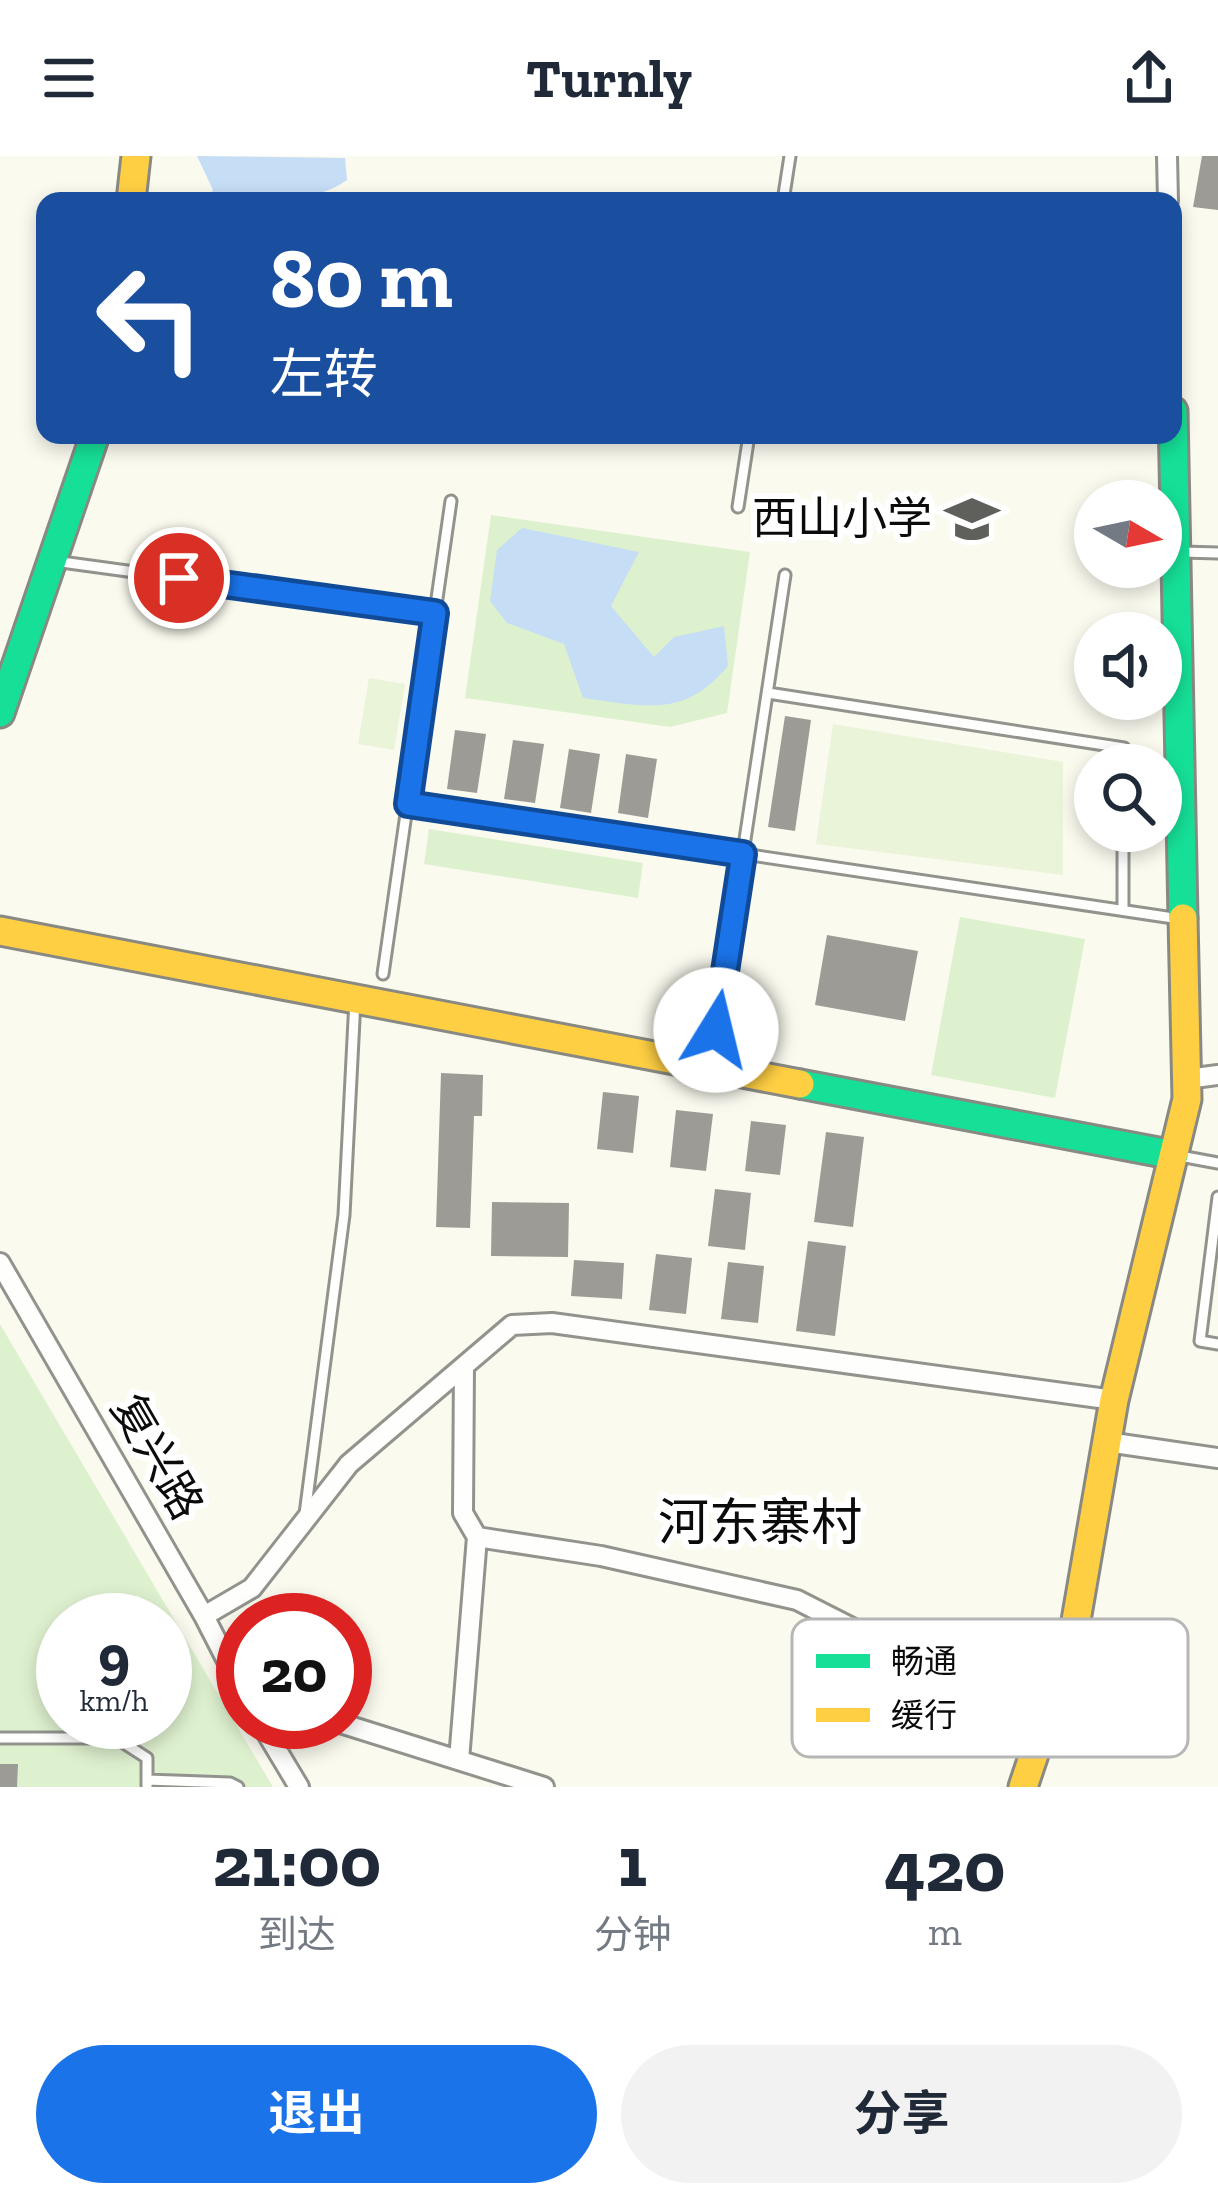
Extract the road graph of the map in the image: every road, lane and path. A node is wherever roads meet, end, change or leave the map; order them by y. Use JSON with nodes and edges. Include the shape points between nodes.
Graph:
{"nodes":[{"id":1,"x":136,"y":156,"type":"edge"},
{"id":2,"x":790,"y":156,"type":"edge"},
{"id":3,"x":1166,"y":156,"type":"edge"},
{"id":4,"x":131,"y":192,"type":"edge"},
{"id":5,"x":784,"y":192,"type":"edge"},
{"id":6,"x":1168,"y":192,"type":"edge"},
{"id":7,"x":92,"y":444,"type":"edge"},
{"id":8,"x":747,"y":444,"type":"edge"},
{"id":9,"x":1174,"y":444,"type":"edge"},
{"id":10,"x":1175,"y":480,"type":"edge"},
{"id":11,"x":452,"y":501,"type":"dead end"},
{"id":12,"x":738,"y":507,"type":"dead end"},
{"id":13,"x":1182,"y":552,"type":"edge"},
{"id":14,"x":1218,"y":553,"type":"edge"},
{"id":15,"x":52,"y":560,"type":"junction"},
{"id":16,"x":785,"y":575,"type":"dead end"},
{"id":17,"x":1178,"y":588,"type":"edge"},
{"id":18,"x":435,"y":613,"type":"junction"},
{"id":19,"x":768,"y":693,"type":"junction"},
{"id":20,"x":0,"y":712,"type":"edge"},
{"id":21,"x":1098,"y":744,"type":"edge"},
{"id":22,"x":408,"y":804,"type":"junction"},
{"id":23,"x":1124,"y":852,"type":"edge"},
{"id":24,"x":743,"y":854,"type":"junction"},
{"id":25,"x":1123,"y":910,"type":"junction"},
{"id":26,"x":1186,"y":920,"type":"junction"},
{"id":27,"x":0,"y":931,"type":"edge"},
{"id":28,"x":383,"y":974,"type":"dead end"},
{"id":29,"x":355,"y":1000,"type":"junction"},
{"id":30,"x":716,"y":1030,"type":"dead end"},
{"id":31,"x":1218,"y":1075,"type":"edge"},
{"id":32,"x":1187,"y":1079,"type":"junction"},
{"id":33,"x":1174,"y":1155,"type":"junction"},
{"id":34,"x":1218,"y":1163,"type":"edge"},
{"id":35,"x":1218,"y":1197,"type":"edge"},
{"id":36,"x":0,"y":1263,"type":"edge"},
{"id":37,"x":1218,"y":1343,"type":"edge"},
{"id":38,"x":464,"y":1366,"type":"junction"},
{"id":39,"x":1114,"y":1400,"type":"junction"},
{"id":40,"x":1107,"y":1442,"type":"junction"},
{"id":41,"x":1218,"y":1458,"type":"edge"},
{"id":42,"x":304,"y":1520,"type":"junction"},
{"id":43,"x":477,"y":1537,"type":"junction"},
{"id":44,"x":204,"y":1616,"type":"junction"},
{"id":45,"x":834,"y":1619,"type":"edge"},
{"id":46,"x":1076,"y":1619,"type":"edge"},
{"id":47,"x":216,"y":1640,"type":"edge"},
{"id":48,"x":372,"y":1733,"type":"edge"},
{"id":49,"x":0,"y":1738,"type":"edge"},
{"id":50,"x":276,"y":1749,"type":"edge"},
{"id":51,"x":1033,"y":1757,"type":"edge"},
{"id":52,"x":459,"y":1760,"type":"junction"},
{"id":53,"x":147,"y":1783,"type":"edge"},
{"id":54,"x":238,"y":1787,"type":"edge"},
{"id":55,"x":299,"y":1787,"type":"edge"},
{"id":56,"x":544,"y":1787,"type":"edge"},
{"id":57,"x":1023,"y":1787,"type":"edge"}],
"edges":[{"from":1,"to":4,"type":"street"},
{"from":2,"to":5,"type":"lane"},
{"from":3,"to":6,"type":"street"},
{"from":7,"to":15,"type":"street"},
{"from":8,"to":12,"type":"lane"},
{"from":9,"to":10,"type":"street"},
{"from":11,"to":18,"type":"lane"},
{"from":13,"to":14,"type":"lane"},
{"from":15,"to":18,"type":"lane"},
{"from":15,"to":20,"type":"street"},
{"from":16,"to":19,"type":"lane"},
{"from":17,"to":26,"type":"street"},
{"from":18,"to":22,"type":"lane"},
{"from":19,"to":21,"type":"lane"},
{"from":19,"to":24,"type":"lane"},
{"from":22,"to":24,"type":"lane"},
{"from":22,"to":28,"type":"lane"},
{"from":23,"to":25,"type":"lane"},
{"from":24,"to":25,"type":"lane"},
{"from":24,"to":30,"type":"lane"},
{"from":25,"to":26,"type":"lane"},
{"from":26,"to":32,"type":"street"},
{"from":27,"to":29,"type":"street"},
{"from":29,"to":33,"type":"street"},
{"from":29,"to":42,"type":"lane","via":[[344,1215]]},
{"from":31,"to":32,"type":"street"},
{"from":32,"to":33,"type":"street"},
{"from":33,"to":34,"type":"lane"},
{"from":33,"to":39,"type":"street"},
{"from":35,"to":37,"type":"lane","via":[[1200,1341]]},
{"from":36,"to":44,"type":"street","name":"复兴路"},
{"from":38,"to":39,"type":"street","via":[[512,1325],[552,1323]]},
{"from":38,"to":42,"type":"street","via":[[349,1464]]},
{"from":38,"to":43,"type":"street","via":[[463,1513]]},
{"from":39,"to":40,"type":"street"},
{"from":40,"to":41,"type":"street"},
{"from":40,"to":46,"type":"street"},
{"from":42,"to":44,"type":"street","via":[[252,1588]]},
{"from":43,"to":45,"type":"street","via":[[797,1600]]},
{"from":43,"to":52,"type":"street"},
{"from":44,"to":47,"type":"street","name":"复兴路"},
{"from":48,"to":52,"type":"street"},
{"from":49,"to":53,"type":"lane","via":[[116,1738],[147,1758]]},
{"from":50,"to":55,"type":"street"},
{"from":51,"to":57,"type":"street"},
{"from":52,"to":56,"type":"street"},
{"from":53,"to":54,"type":"lane"}]}
